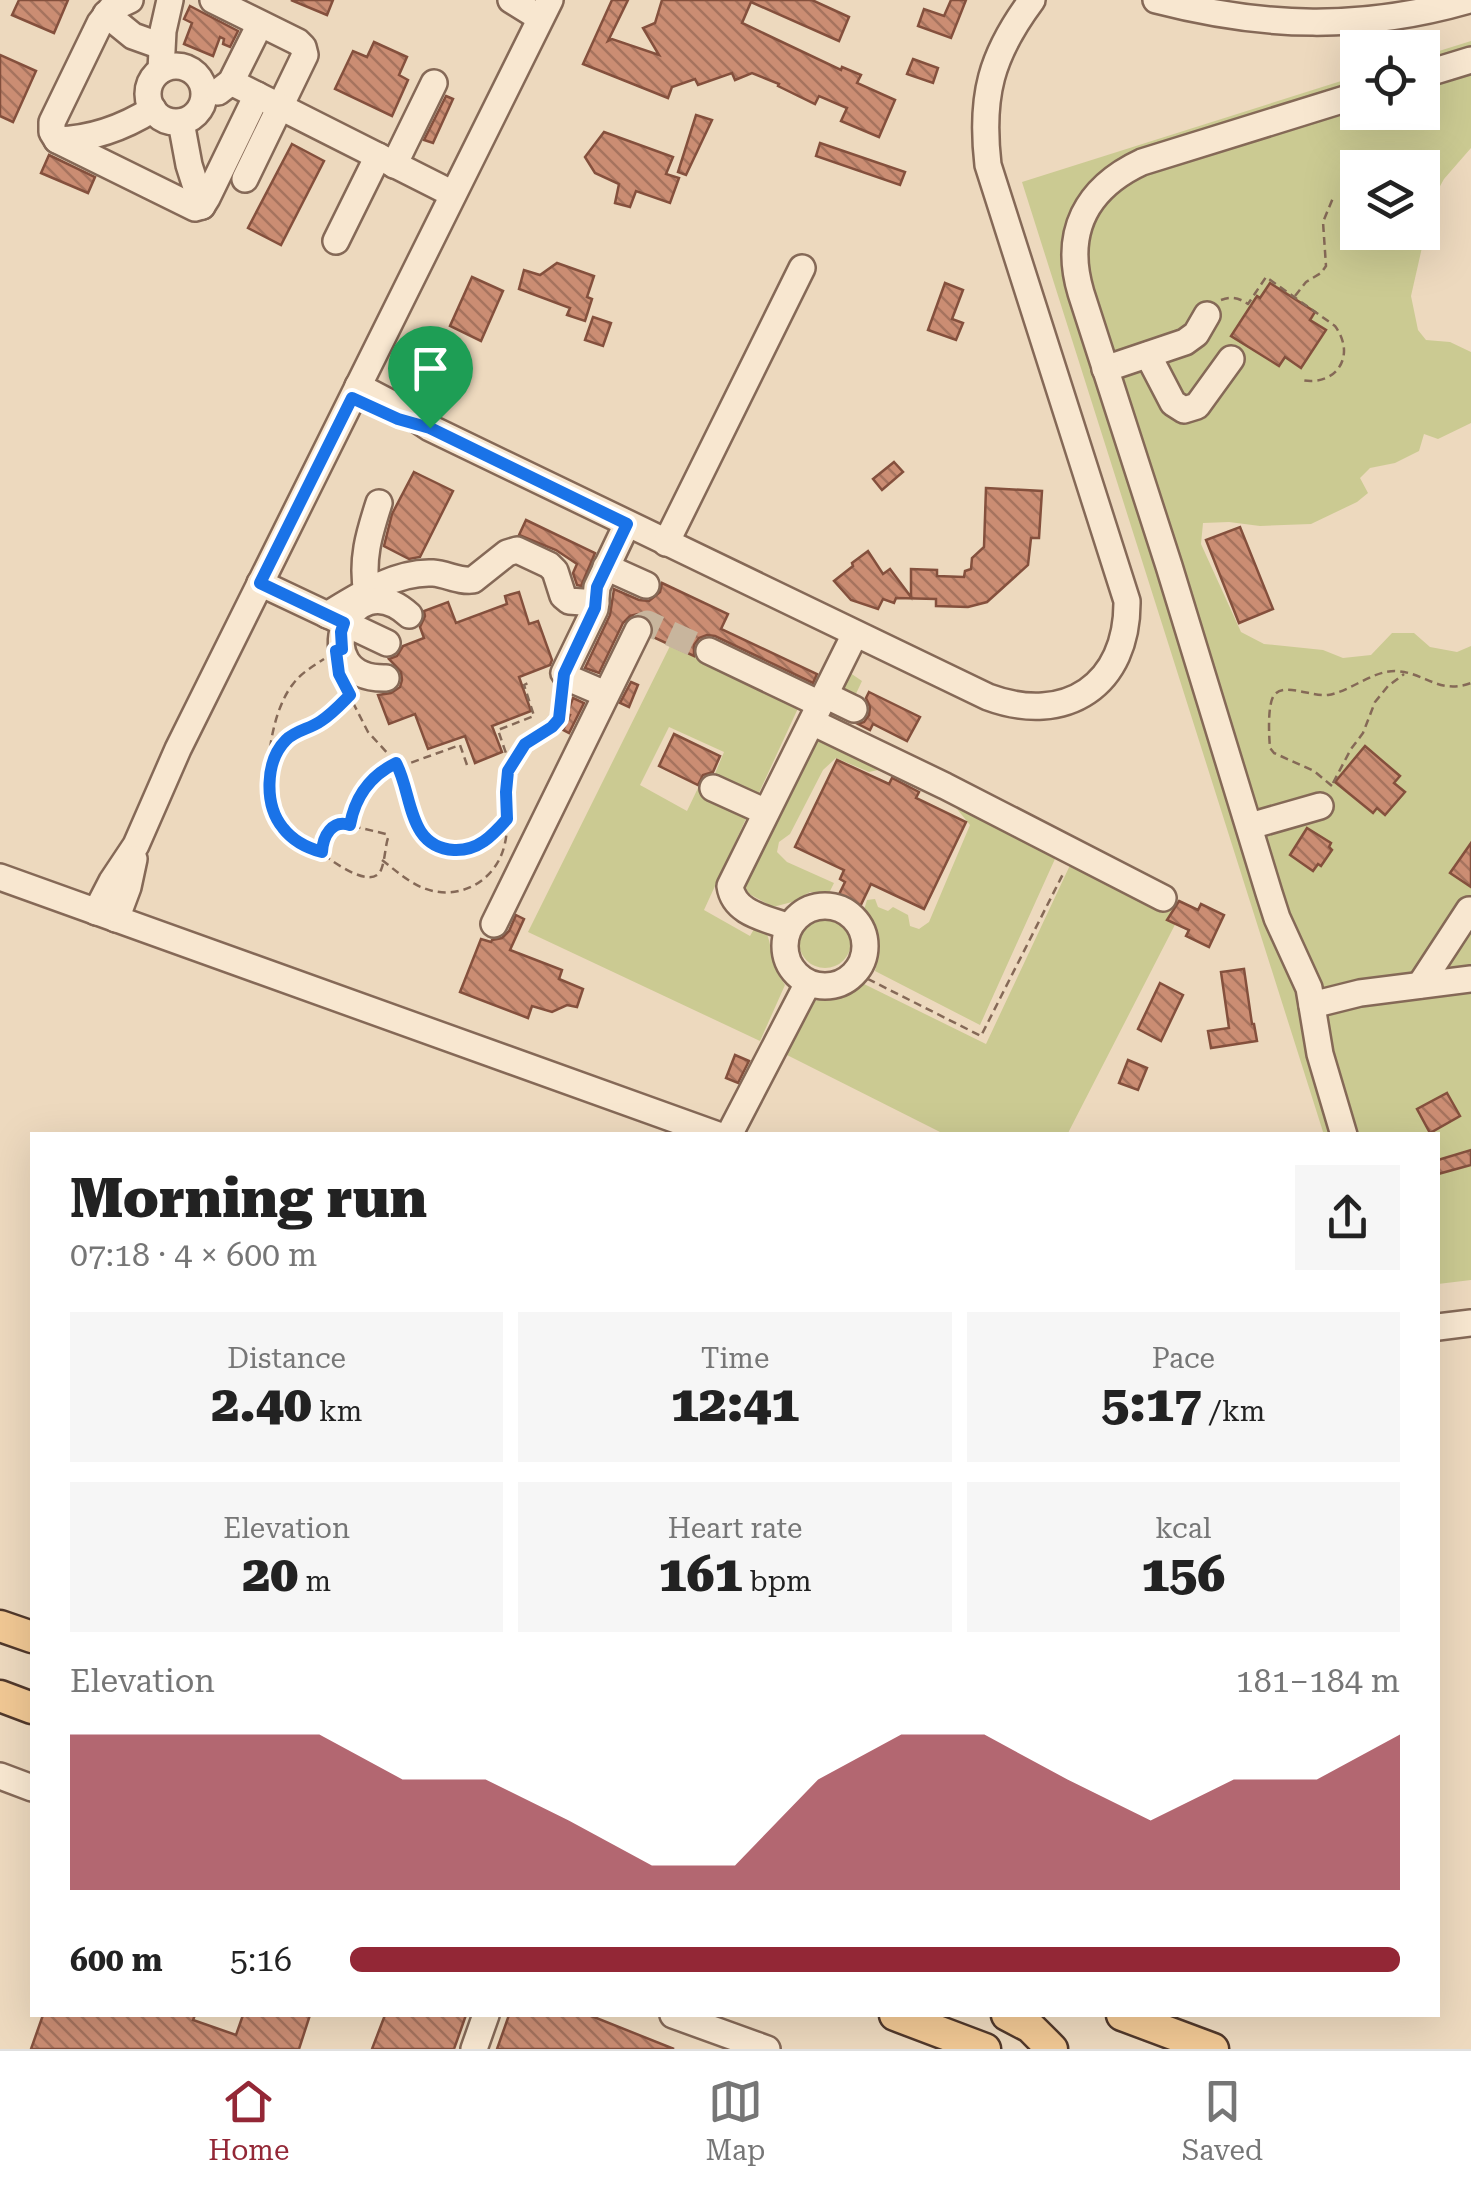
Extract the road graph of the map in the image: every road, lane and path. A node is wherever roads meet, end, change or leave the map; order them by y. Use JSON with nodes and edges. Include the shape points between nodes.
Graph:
{"nodes":[{"id":1,"x":130,"y":0,"type":"edge"},
{"id":2,"x":170,"y":0,"type":"edge"},
{"id":3,"x":213,"y":0,"type":"edge"},
{"id":4,"x":511,"y":0,"type":"edge"},
{"id":5,"x":1156,"y":0,"type":"edge"},
{"id":6,"x":1469,"y":0,"type":"edge"},
{"id":7,"x":1024,"y":6,"type":"edge"},
{"id":8,"x":545,"y":9,"type":"edge"},
{"id":9,"x":1326,"y":12,"type":"edge"},
{"id":10,"x":106,"y":14,"type":"junction"},
{"id":11,"x":260,"y":24,"type":"junction"},
{"id":12,"x":161,"y":58,"type":"junction"},
{"id":13,"x":1471,"y":60,"type":"edge"},
{"id":14,"x":1440,"y":69,"type":"edge"},
{"id":15,"x":230,"y":82,"type":"junction"},
{"id":16,"x":434,"y":83,"type":"dead end"},
{"id":17,"x":256,"y":95,"type":"junction"},
{"id":18,"x":204,"y":98,"type":"junction"},
{"id":19,"x":1340,"y":101,"type":"edge"},
{"id":20,"x":280,"y":107,"type":"junction"},
{"id":21,"x":152,"y":110,"type":"junction"},
{"id":22,"x":181,"y":122,"type":"junction"},
{"id":23,"x":57,"y":140,"type":"junction"},
{"id":24,"x":386,"y":160,"type":"junction"},
{"id":25,"x":245,"y":179,"type":"dead end"},
{"id":26,"x":453,"y":194,"type":"junction"},
{"id":27,"x":1333,"y":198,"type":"dead end"},
{"id":28,"x":202,"y":206,"type":"junction"},
{"id":29,"x":336,"y":240,"type":"dead end"},
{"id":30,"x":802,"y":268,"type":"dead end"},
{"id":31,"x":1294,"y":297,"type":"junction"},
{"id":32,"x":1207,"y":315,"type":"joint"},
{"id":33,"x":1148,"y":355,"type":"junction"},
{"id":34,"x":1231,"y":358,"type":"dead end"},
{"id":35,"x":1105,"y":369,"type":"junction"},
{"id":36,"x":1301,"y":380,"type":"dead end"},
{"id":37,"x":355,"y":392,"type":"junction"},
{"id":38,"x":379,"y":503,"type":"dead end"},
{"id":39,"x":627,"y":524,"type":"junction"},
{"id":40,"x":666,"y":543,"type":"junction"},
{"id":41,"x":606,"y":567,"type":"junction"},
{"id":42,"x":260,"y":583,"type":"junction"},
{"id":43,"x":646,"y":585,"type":"dead end"},
{"id":44,"x":368,"y":593,"type":"junction"},
{"id":45,"x":596,"y":603,"type":"junction"},
{"id":46,"x":409,"y":614,"type":"dead end"},
{"id":47,"x":338,"y":629,"type":"junction"},
{"id":48,"x":638,"y":630,"type":"dead end"},
{"id":49,"x":856,"y":634,"type":"junction"},
{"id":50,"x":388,"y":642,"type":"dead end"},
{"id":51,"x":708,"y":651,"type":"tunnel mouth"},
{"id":52,"x":1406,"y":672,"type":"junction"},
{"id":53,"x":564,"y":674,"type":"junction"},
{"id":54,"x":386,"y":678,"type":"dead end"},
{"id":55,"x":530,"y":682,"type":"dead end"},
{"id":56,"x":1471,"y":683,"type":"edge"},
{"id":57,"x":344,"y":687,"type":"dead end"},
{"id":58,"x":596,"y":690,"type":"dead end"},
{"id":59,"x":350,"y":695,"type":"junction"},
{"id":60,"x":819,"y":707,"type":"junction"},
{"id":61,"x":854,"y":709,"type":"dead end"},
{"id":62,"x":467,"y":765,"type":"dead end"},
{"id":63,"x":270,"y":766,"type":"junction"},
{"id":64,"x":397,"y":766,"type":"junction"},
{"id":65,"x":511,"y":766,"type":"junction"},
{"id":66,"x":713,"y":788,"type":"dead end"},
{"id":67,"x":1320,"y":806,"type":"dead end"},
{"id":68,"x":766,"y":812,"type":"junction"},
{"id":69,"x":507,"y":819,"type":"junction"},
{"id":70,"x":350,"y":825,"type":"junction"},
{"id":71,"x":1250,"y":826,"type":"junction"},
{"id":72,"x":322,"y":852,"type":"junction"},
{"id":73,"x":1074,"y":852,"type":"junction"},
{"id":74,"x":382,"y":860,"type":"junction"},
{"id":75,"x":0,"y":877,"type":"edge"},
{"id":76,"x":1163,"y":898,"type":"dead end"},
{"id":77,"x":1468,"y":910,"type":"dead end"},
{"id":78,"x":106,"y":916,"type":"junction"},
{"id":79,"x":494,"y":924,"type":"dead end"},
{"id":80,"x":789,"y":928,"type":"junction"},
{"id":81,"x":856,"y":973,"type":"junction"},
{"id":82,"x":1471,"y":978,"type":"edge"},
{"id":83,"x":808,"y":983,"type":"junction"},
{"id":84,"x":1420,"y":985,"type":"junction"},
{"id":85,"x":1310,"y":996,"type":"junction"},
{"id":86,"x":710,"y":1132,"type":"edge"},
{"id":87,"x":731,"y":1132,"type":"edge"},
{"id":88,"x":1343,"y":1132,"type":"edge"},
{"id":89,"x":1471,"y":1324,"type":"edge"},
{"id":90,"x":1440,"y":1328,"type":"edge"},
{"id":91,"x":0,"y":1626,"type":"edge"},
{"id":92,"x":30,"y":1636,"type":"edge"},
{"id":93,"x":0,"y":1696,"type":"edge"},
{"id":94,"x":30,"y":1707,"type":"edge"},
{"id":95,"x":0,"y":1776,"type":"edge"},
{"id":96,"x":30,"y":1787,"type":"edge"},
{"id":97,"x":485,"y":2017,"type":"edge"},
{"id":98,"x":679,"y":2017,"type":"edge"},
{"id":99,"x":1011,"y":2017,"type":"edge"},
{"id":100,"x":1127,"y":2017,"type":"edge"},
{"id":101,"x":903,"y":2018,"type":"edge"},
{"id":102,"x":474,"y":2049,"type":"edge"},
{"id":103,"x":766,"y":2049,"type":"edge"},
{"id":104,"x":942,"y":2049,"type":"edge"},
{"id":105,"x":986,"y":2049,"type":"edge"},
{"id":106,"x":1052,"y":2049,"type":"edge"},
{"id":107,"x":1213,"y":2049,"type":"edge"}],
"edges":[{"from":1,"to":10,"type":"street"},
{"from":2,"to":12,"type":"street"},
{"from":3,"to":11,"type":"street"},
{"from":4,"to":8,"type":"street"},
{"from":5,"to":9,"type":"street","via":[[1256,20]]},
{"from":6,"to":9,"type":"street","via":[[1398,18]]},
{"from":7,"to":49,"type":"street","via":[[988,90],[988,165],[1121,579],[1127,613],[1122,646],[1086,691],[1032,708],[988,698]]},
{"from":8,"to":26,"type":"street"},
{"from":10,"to":12,"type":"street"},
{"from":10,"to":23,"type":"street","via":[[52,122]]},
{"from":11,"to":15,"type":"street"},
{"from":11,"to":20,"type":"street","via":[[298,42],[305,55]]},
{"from":12,"to":18,"type":"street","via":[[201,80]]},
{"from":12,"to":21,"type":"street","via":[[150,84]]},
{"from":13,"to":14,"type":"street"},
{"from":15,"to":17,"type":"street"},
{"from":15,"to":18,"type":"street"},
{"from":16,"to":24,"type":"street"},
{"from":17,"to":20,"type":"street"},
{"from":17,"to":28,"type":"street"},
{"from":18,"to":22,"type":"street","via":[[197,114]]},
{"from":19,"to":35,"type":"street","via":[[1142,162],[1094,197],[1076,234],[1075,274]]},
{"from":20,"to":24,"type":"street"},
{"from":20,"to":25,"type":"street"},
{"from":21,"to":22,"type":"street"},
{"from":21,"to":23,"type":"street","via":[[108,132]]},
{"from":22,"to":28,"type":"street"},
{"from":23,"to":28,"type":"street","via":[[188,206]]},
{"from":24,"to":26,"type":"street"},
{"from":24,"to":29,"type":"street"},
{"from":26,"to":37,"type":"street"},
{"from":27,"to":31,"type":"path","via":[[1323,222],[1326,266]]},
{"from":30,"to":40,"type":"street"},
{"from":31,"to":32,"type":"path","via":[[1266,276],[1248,304],[1230,297]]},
{"from":31,"to":36,"type":"path","via":[[1336,326],[1344,344],[1337,371],[1320,381]]},
{"from":32,"to":33,"type":"street","via":[[1191,339]]},
{"from":33,"to":34,"type":"street","via":[[1172,404],[1184,410],[1197,406]]},
{"from":33,"to":35,"type":"street"},
{"from":35,"to":71,"type":"street"},
{"from":37,"to":39,"type":"street","via":[[398,419],[430,428]]},
{"from":37,"to":42,"type":"street"},
{"from":38,"to":44,"type":"street","via":[[366,542]]},
{"from":39,"to":40,"type":"street"},
{"from":39,"to":41,"type":"street"},
{"from":40,"to":49,"type":"street"},
{"from":41,"to":43,"type":"street"},
{"from":41,"to":45,"type":"street"},
{"from":42,"to":47,"type":"street"},
{"from":42,"to":78,"type":"street","via":[[112,882]]},
{"from":44,"to":45,"type":"street","via":[[419,574],[470,581],[517,550],[555,570],[563,596]]},
{"from":44,"to":47,"type":"street"},
{"from":45,"to":53,"type":"street"},
{"from":46,"to":47,"type":"street","via":[[374,601],[356,608]]},
{"from":47,"to":50,"type":"street"},
{"from":47,"to":54,"type":"street","via":[[346,659],[358,672]]},
{"from":47,"to":63,"type":"path","via":[[289,688]]},
{"from":48,"to":79,"type":"street"},
{"from":49,"to":60,"type":"street"},
{"from":51,"to":60,"type":"street"},
{"from":52,"to":52,"type":"path","via":[[1374,702],[1332,786],[1270,748],[1270,703],[1280,690],[1334,694],[1390,671]]},
{"from":52,"to":56,"type":"path","via":[[1446,687]]},
{"from":53,"to":58,"type":"street"},
{"from":53,"to":65,"type":"path","via":[[559,719],[525,744]]},
{"from":55,"to":65,"type":"path","via":[[524,685],[534,716],[498,730]]},
{"from":57,"to":59,"type":"path"},
{"from":59,"to":63,"type":"path","via":[[284,742]]},
{"from":59,"to":64,"type":"path","via":[[368,732]]},
{"from":60,"to":61,"type":"street"},
{"from":60,"to":68,"type":"street"},
{"from":60,"to":73,"type":"street"},
{"from":62,"to":64,"type":"path","via":[[460,745]]},
{"from":63,"to":72,"type":"path","via":[[278,822],[297,842]]},
{"from":64,"to":69,"type":"path","via":[[416,823],[434,846],[470,849]]},
{"from":64,"to":70,"type":"path","via":[[368,784]]},
{"from":65,"to":69,"type":"path"},
{"from":66,"to":68,"type":"street"},
{"from":67,"to":71,"type":"street"},
{"from":68,"to":80,"type":"street","via":[[734,875],[732,898],[738,907]]},
{"from":69,"to":74,"type":"path","via":[[502,854],[470,889],[428,890]]},
{"from":70,"to":72,"type":"path","via":[[333,825]]},
{"from":70,"to":74,"type":"path","via":[[386,834]]},
{"from":71,"to":85,"type":"street"},
{"from":72,"to":74,"type":"path","via":[[370,878]]},
{"from":73,"to":76,"type":"street"},
{"from":73,"to":81,"type":"path","via":[[982,1036]]},
{"from":75,"to":78,"type":"street"},
{"from":77,"to":84,"type":"street"},
{"from":78,"to":86,"type":"street"},
{"from":80,"to":81,"type":"street","via":[[815,907],[848,913],[865,941]]},
{"from":80,"to":83,"type":"street","via":[[786,959]]},
{"from":81,"to":83,"type":"street","via":[[839,984]]},
{"from":82,"to":84,"type":"street"},
{"from":83,"to":87,"type":"street"},
{"from":84,"to":85,"type":"street","via":[[1360,993],[1336,986]]},
{"from":85,"to":88,"type":"street"},
{"from":89,"to":90,"type":"street"},
{"from":91,"to":92,"type":"main road"},
{"from":93,"to":94,"type":"main road"},
{"from":95,"to":96,"type":"street"},
{"from":97,"to":102,"type":"street"},
{"from":98,"to":103,"type":"street"},
{"from":99,"to":106,"type":"main road"},
{"from":100,"to":107,"type":"main road"},
{"from":101,"to":104,"type":"main road"},
{"from":101,"to":105,"type":"main road"}]}
